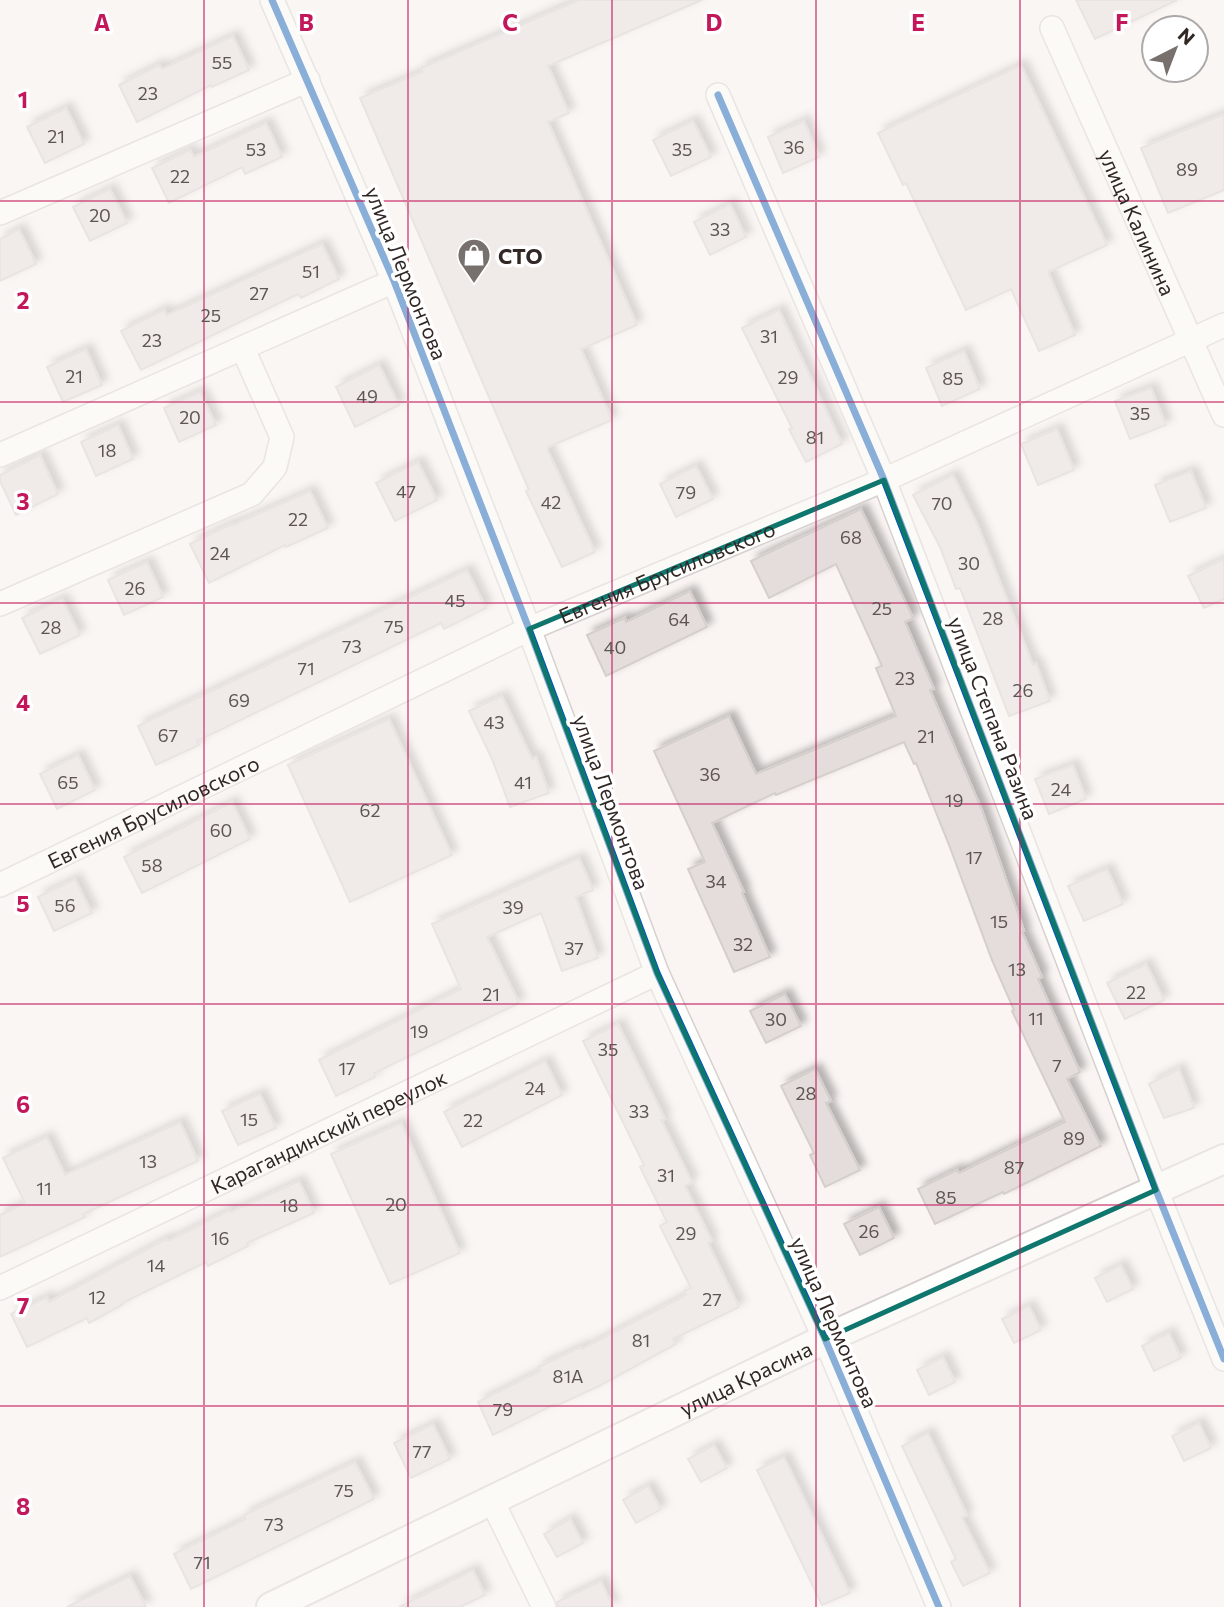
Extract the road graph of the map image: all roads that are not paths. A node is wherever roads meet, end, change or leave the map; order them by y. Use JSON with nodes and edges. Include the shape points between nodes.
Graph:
{"nodes":[{"id":1,"x":272,"y":0,"type":"edge"},
{"id":2,"x":1052,"y":28,"type":"dead end"},
{"id":3,"x":308,"y":80,"type":"junction"},
{"id":4,"x":718,"y":95,"type":"dead end"},
{"id":5,"x":0,"y":213,"type":"edge"},
{"id":6,"x":394,"y":281,"type":"junction"},
{"id":7,"x":1224,"y":325,"type":"edge"},
{"id":8,"x":1191,"y":339,"type":"junction"},
{"id":9,"x":243,"y":349,"type":"junction"},
{"id":10,"x":1224,"y":415,"type":"edge"},
{"id":11,"x":0,"y":455,"type":"edge"},
{"id":12,"x":884,"y":480,"type":"junction"},
{"id":13,"x":0,"y":604,"type":"edge"},
{"id":14,"x":529,"y":629,"type":"junction"},
{"id":15,"x":0,"y":885,"type":"edge"},
{"id":16,"x":657,"y":973,"type":"junction"},
{"id":17,"x":1224,"y":1159,"type":"edge"},
{"id":18,"x":1156,"y":1190,"type":"junction"},
{"id":19,"x":0,"y":1288,"type":"edge"},
{"id":20,"x":825,"y":1339,"type":"junction"},
{"id":21,"x":1224,"y":1359,"type":"edge"},
{"id":22,"x":492,"y":1502,"type":"junction"},
{"id":23,"x":271,"y":1607,"type":"edge"},
{"id":24,"x":544,"y":1607,"type":"edge"},
{"id":25,"x":939,"y":1607,"type":"edge"}],
"edges":[{"from":1,"to":3,"type":"street","name":"улица Лермонтова"},
{"from":2,"to":8,"type":"street","name":"улица Калинина"},
{"from":3,"to":5,"type":"street"},
{"from":3,"to":6,"type":"street","name":"улица Лермонтова"},
{"from":4,"to":12,"type":"street","name":"улица Степана Разина"},
{"from":6,"to":9,"type":"street"},
{"from":6,"to":14,"type":"street","name":"улица Лермонтова"},
{"from":7,"to":8,"type":"street","name":"Евгения Брусиловского"},
{"from":8,"to":10,"type":"street","name":"улица Калинина"},
{"from":8,"to":12,"type":"street","name":"Евгения Брусиловского"},
{"from":9,"to":11,"type":"street"},
{"from":9,"to":13,"type":"street","via":[[282,438],[275,467],[252,494]]},
{"from":12,"to":14,"type":"street","name":"Евгения Брусиловского"},
{"from":12,"to":18,"type":"street","name":"улица Степана Разина"},
{"from":14,"to":15,"type":"street","name":"Евгения Брусиловского"},
{"from":14,"to":16,"type":"street","name":"улица Лермонтова"},
{"from":16,"to":19,"type":"street","name":"Карагандинский переулок"},
{"from":16,"to":20,"type":"street","name":"улица Лермонтова"},
{"from":17,"to":18,"type":"street","name":"улица Красина"},
{"from":18,"to":20,"type":"street","name":"улица Красина"},
{"from":18,"to":21,"type":"street","name":"улица Степана Разина"},
{"from":20,"to":22,"type":"street","name":"улица Красина"},
{"from":20,"to":25,"type":"street","name":"улица Лермонтова"},
{"from":22,"to":23,"type":"street","name":"улица Красина"},
{"from":22,"to":24,"type":"street"}]}
